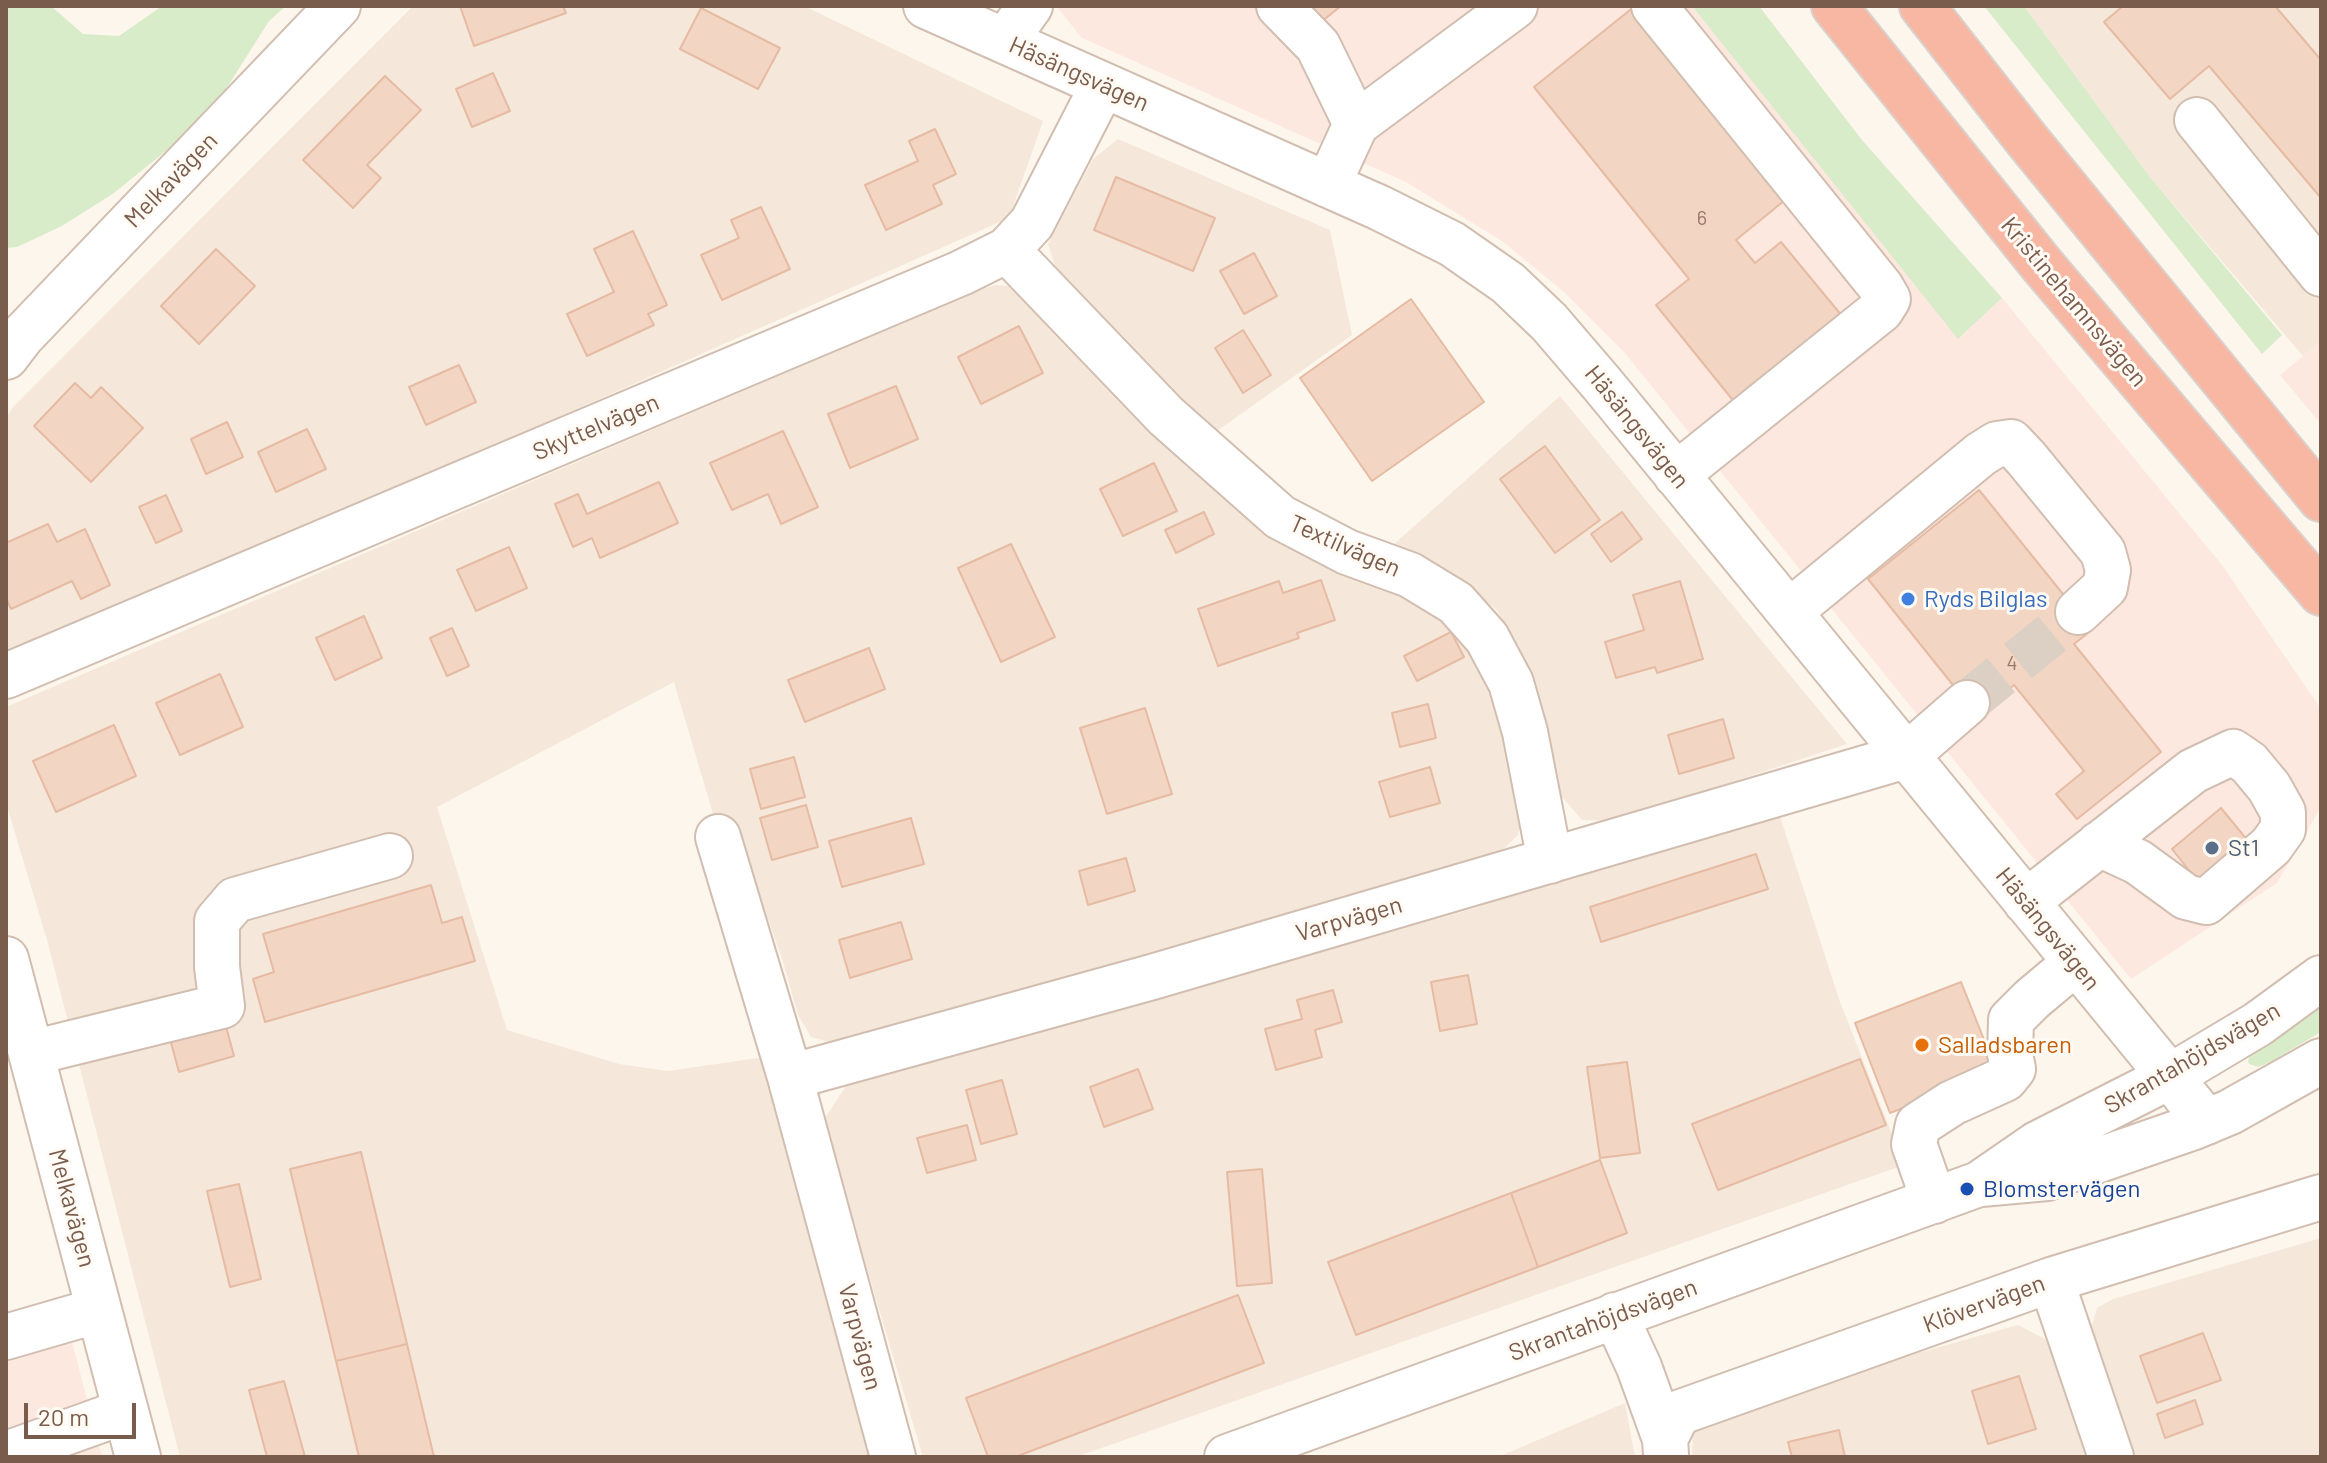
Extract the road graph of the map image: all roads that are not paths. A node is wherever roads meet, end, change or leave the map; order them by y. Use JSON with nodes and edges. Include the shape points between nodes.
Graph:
{"nodes":[{"id":1,"x":338,"y":6,"type":"edge"},
{"id":2,"x":926,"y":6,"type":"edge"},
{"id":3,"x":1030,"y":6,"type":"edge"},
{"id":4,"x":1279,"y":6,"type":"edge"},
{"id":5,"x":1515,"y":6,"type":"edge"},
{"id":6,"x":1654,"y":6,"type":"edge"},
{"id":7,"x":1834,"y":6,"type":"edge"},
{"id":8,"x":1922,"y":6,"type":"edge"},
{"id":9,"x":1005,"y":41,"type":"junction"},
{"id":10,"x":1103,"y":85,"type":"junction"},
{"id":11,"x":2197,"y":120,"type":"dead end"},
{"id":12,"x":1356,"y":124,"type":"junction"},
{"id":13,"x":1328,"y":185,"type":"junction"},
{"id":14,"x":1007,"y":250,"type":"junction"},
{"id":15,"x":2321,"y":274,"type":"edge"},
{"id":16,"x":6,"y":357,"type":"edge"},
{"id":17,"x":1676,"y":475,"type":"junction"},
{"id":18,"x":2321,"y":499,"type":"edge"},
{"id":19,"x":2321,"y":593,"type":"edge"},
{"id":20,"x":1789,"y":612,"type":"junction"},
{"id":21,"x":2078,"y":612,"type":"tunnel mouth"},
{"id":22,"x":6,"y":676,"type":"edge"},
{"id":23,"x":1967,"y":703,"type":"tunnel mouth"},
{"id":24,"x":1906,"y":756,"type":"junction"},
{"id":25,"x":718,"y":837,"type":"dead end"},
{"id":26,"x":2099,"y":844,"type":"dead end"},
{"id":27,"x":390,"y":856,"type":"dead end"},
{"id":28,"x":1550,"y":861,"type":"junction"},
{"id":29,"x":2026,"y":902,"type":"junction"},
{"id":30,"x":6,"y":959,"type":"edge"},
{"id":31,"x":2075,"y":963,"type":"junction"},
{"id":32,"x":2321,"y":978,"type":"edge"},
{"id":33,"x":31,"y":1053,"type":"junction"},
{"id":34,"x":2321,"y":1061,"type":"edge"},
{"id":35,"x":2171,"y":1076,"type":"junction"},
{"id":36,"x":790,"y":1077,"type":"junction"},
{"id":37,"x":2207,"y":1122,"type":"junction"},
{"id":38,"x":1979,"y":1184,"type":"junction"},
{"id":39,"x":2321,"y":1197,"type":"edge"},
{"id":40,"x":1934,"y":1201,"type":"junction"},
{"id":41,"x":2051,"y":1280,"type":"junction"},
{"id":42,"x":99,"y":1310,"type":"junction"},
{"id":43,"x":1615,"y":1315,"type":"junction"},
{"id":44,"x":6,"y":1337,"type":"edge"},
{"id":45,"x":126,"y":1411,"type":"junction"},
{"id":46,"x":1666,"y":1448,"type":"edge"},
{"id":47,"x":6,"y":1454,"type":"edge"},
{"id":48,"x":138,"y":1457,"type":"edge"},
{"id":49,"x":893,"y":1457,"type":"edge"},
{"id":50,"x":1227,"y":1457,"type":"edge"},
{"id":51,"x":2111,"y":1457,"type":"edge"}],
"edges":[{"from":1,"to":16,"type":"street","name":"Melkavägen"},
{"from":2,"to":9,"type":"street","name":"Häsängsvägen"},
{"from":3,"to":9,"type":"street"},
{"from":4,"to":12,"type":"street","via":[[1318,46]]},
{"from":5,"to":12,"type":"street"},
{"from":6,"to":17,"type":"street","via":[[1888,299]]},
{"from":7,"to":19,"type":"highway","name":"Kristinehamnsvägen","via":[[2042,265]]},
{"from":8,"to":18,"type":"highway"},
{"from":9,"to":10,"type":"street","name":"Häsängsvägen"},
{"from":10,"to":13,"type":"street","name":"Häsängsvägen"},
{"from":10,"to":14,"type":"street","name":"Skyttelvägen","via":[[1032,223]]},
{"from":11,"to":15,"type":"street"},
{"from":12,"to":13,"type":"street"},
{"from":13,"to":17,"type":"street","name":"Häsängsvägen","via":[[1452,244],[1508,283],[1549,322]]},
{"from":14,"to":22,"type":"street","name":"Skyttelvägen"},
{"from":14,"to":28,"type":"street","name":"Textilvägen","via":[[1166,416],[1280,517],[1347,552],[1410,575],[1456,603],[1487,638],[1511,683]]},
{"from":17,"to":20,"type":"street","name":"Häsängsvägen"},
{"from":20,"to":21,"type":"street","via":[[1981,454],[2011,442],[2103,552],[2105,587]]},
{"from":20,"to":24,"type":"street","name":"Häsängsvägen"},
{"from":23,"to":24,"type":"street"},
{"from":24,"to":28,"type":"street","name":"Varpvägen"},
{"from":24,"to":29,"type":"street","name":"Häsängsvägen"},
{"from":25,"to":36,"type":"street","name":"Varpvägen"},
{"from":26,"to":29,"type":"street"},
{"from":27,"to":33,"type":"street","via":[[235,900],[217,921],[222,1006]]},
{"from":28,"to":36,"type":"street","name":"Varpvägen"},
{"from":29,"to":31,"type":"street","name":"Häsängsvägen"},
{"from":30,"to":33,"type":"street","name":"Melkavägen"},
{"from":31,"to":35,"type":"street","name":"Häsängsvägen"},
{"from":31,"to":40,"type":"street","via":[[2011,1020],[2013,1069],[2005,1079],[1918,1125],[1914,1144]]},
{"from":32,"to":35,"type":"street","name":"Skrantahöjdsvägen","via":[[2258,1024]]},
{"from":33,"to":42,"type":"street","name":"Melkavägen"},
{"from":34,"to":37,"type":"street","name":"Skrantahöjdsvägen"},
{"from":35,"to":37,"type":"street","name":"Häsängsvägen"},
{"from":35,"to":38,"type":"street","name":"Skrantahöjdsvägen","via":[[2037,1144]]},
{"from":36,"to":49,"type":"street","name":"Varpvägen"},
{"from":37,"to":38,"type":"street","name":"Skrantahöjdsvägen","via":[[2047,1178]]},
{"from":38,"to":40,"type":"street","name":"Skrantahöjdsvägen"},
{"from":39,"to":41,"type":"street","name":"Klövervägen"},
{"from":40,"to":43,"type":"street","name":"Skrantahöjdsvägen"},
{"from":41,"to":46,"type":"street","name":"Klövervägen","via":[[1678,1413]]},
{"from":41,"to":51,"type":"street"},
{"from":42,"to":44,"type":"street"},
{"from":42,"to":45,"type":"street","name":"Melkavägen"},
{"from":43,"to":46,"type":"street"},
{"from":43,"to":50,"type":"street","name":"Skrantahöjdsvägen"},
{"from":45,"to":47,"type":"street"},
{"from":45,"to":48,"type":"street","name":"Melkavägen"}]}
